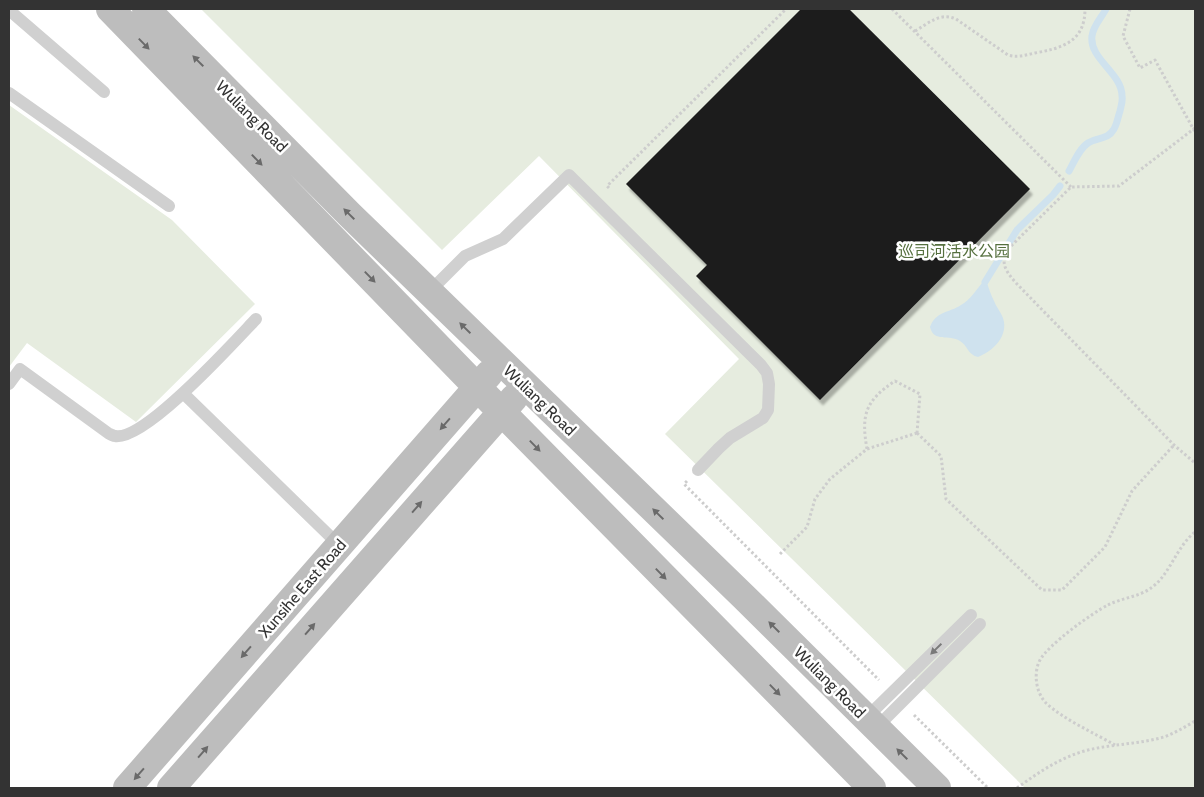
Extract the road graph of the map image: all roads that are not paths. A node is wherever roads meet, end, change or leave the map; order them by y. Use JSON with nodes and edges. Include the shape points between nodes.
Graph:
{"nodes":[{"id":1,"x":110,"y":9,"type":"edge"},
{"id":2,"x":146,"y":9,"type":"edge"},
{"id":3,"x":9,"y":10,"type":"edge"},
{"id":4,"x":104,"y":92,"type":"dead end"},
{"id":5,"x":9,"y":93,"type":"edge"},
{"id":6,"x":169,"y":206,"type":"dead end"},
{"id":7,"x":429,"y":292,"type":"junction"},
{"id":8,"x":256,"y":320,"type":"dead end"},
{"id":9,"x":500,"y":362,"type":"junction"},
{"id":10,"x":9,"y":384,"type":"edge"},
{"id":11,"x":525,"y":386,"type":"junction"},
{"id":12,"x":477,"y":387,"type":"junction"},
{"id":13,"x":184,"y":394,"type":"junction"},
{"id":14,"x":501,"y":411,"type":"junction"},
{"id":15,"x":698,"y":470,"type":"road end"},
{"id":16,"x":340,"y":544,"type":"junction"},
{"id":17,"x":871,"y":723,"type":"junction"},
{"id":18,"x":127,"y":788,"type":"edge"},
{"id":19,"x":171,"y":788,"type":"edge"},
{"id":20,"x":872,"y":788,"type":"edge"},
{"id":21,"x":937,"y":788,"type":"edge"}],
"edges":[{"from":1,"to":12,"type":"main road","name":"Wuliang Road","one_way":true},
{"from":7,"to":2,"type":"main road","name":"Wuliang Road","one_way":true},
{"from":3,"to":4,"type":"lane"},
{"from":5,"to":6,"type":"lane"},
{"from":9,"to":7,"type":"main road","name":"Wuliang Road","one_way":true},
{"from":7,"to":15,"type":"lane","via":[[465,256],[503,239],[569,175],[767,373],[768,410],[763,418],[730,438]]},
{"from":8,"to":13,"type":"lane"},
{"from":9,"to":11,"type":"main road","name":"Wuliang Road"},
{"from":9,"to":12,"type":"main road","name":"Xunsihe East Road"},
{"from":10,"to":13,"type":"lane","via":[[20,369],[114,436],[143,426]]},
{"from":11,"to":14,"type":"main road","name":"Xunsihe East Road"},
{"from":17,"to":11,"type":"main road","name":"Wuliang Road","one_way":true},
{"from":12,"to":14,"type":"main road","name":"Wuliang Road"},
{"from":12,"to":16,"type":"main road","name":"Xunsihe East Road","one_way":true},
{"from":13,"to":16,"type":"lane"},
{"from":19,"to":14,"type":"main road","name":"Xunsihe East Road","one_way":true},
{"from":14,"to":20,"type":"main road","name":"Wuliang Road","one_way":true},
{"from":16,"to":18,"type":"main road","name":"Xunsihe East Road","one_way":true},
{"from":17,"to":17,"type":"lane","one_way":true,"via":[[901,702],[976,619],[892,693]]},
{"from":21,"to":17,"type":"main road","name":"Wuliang Road","one_way":true}]}
